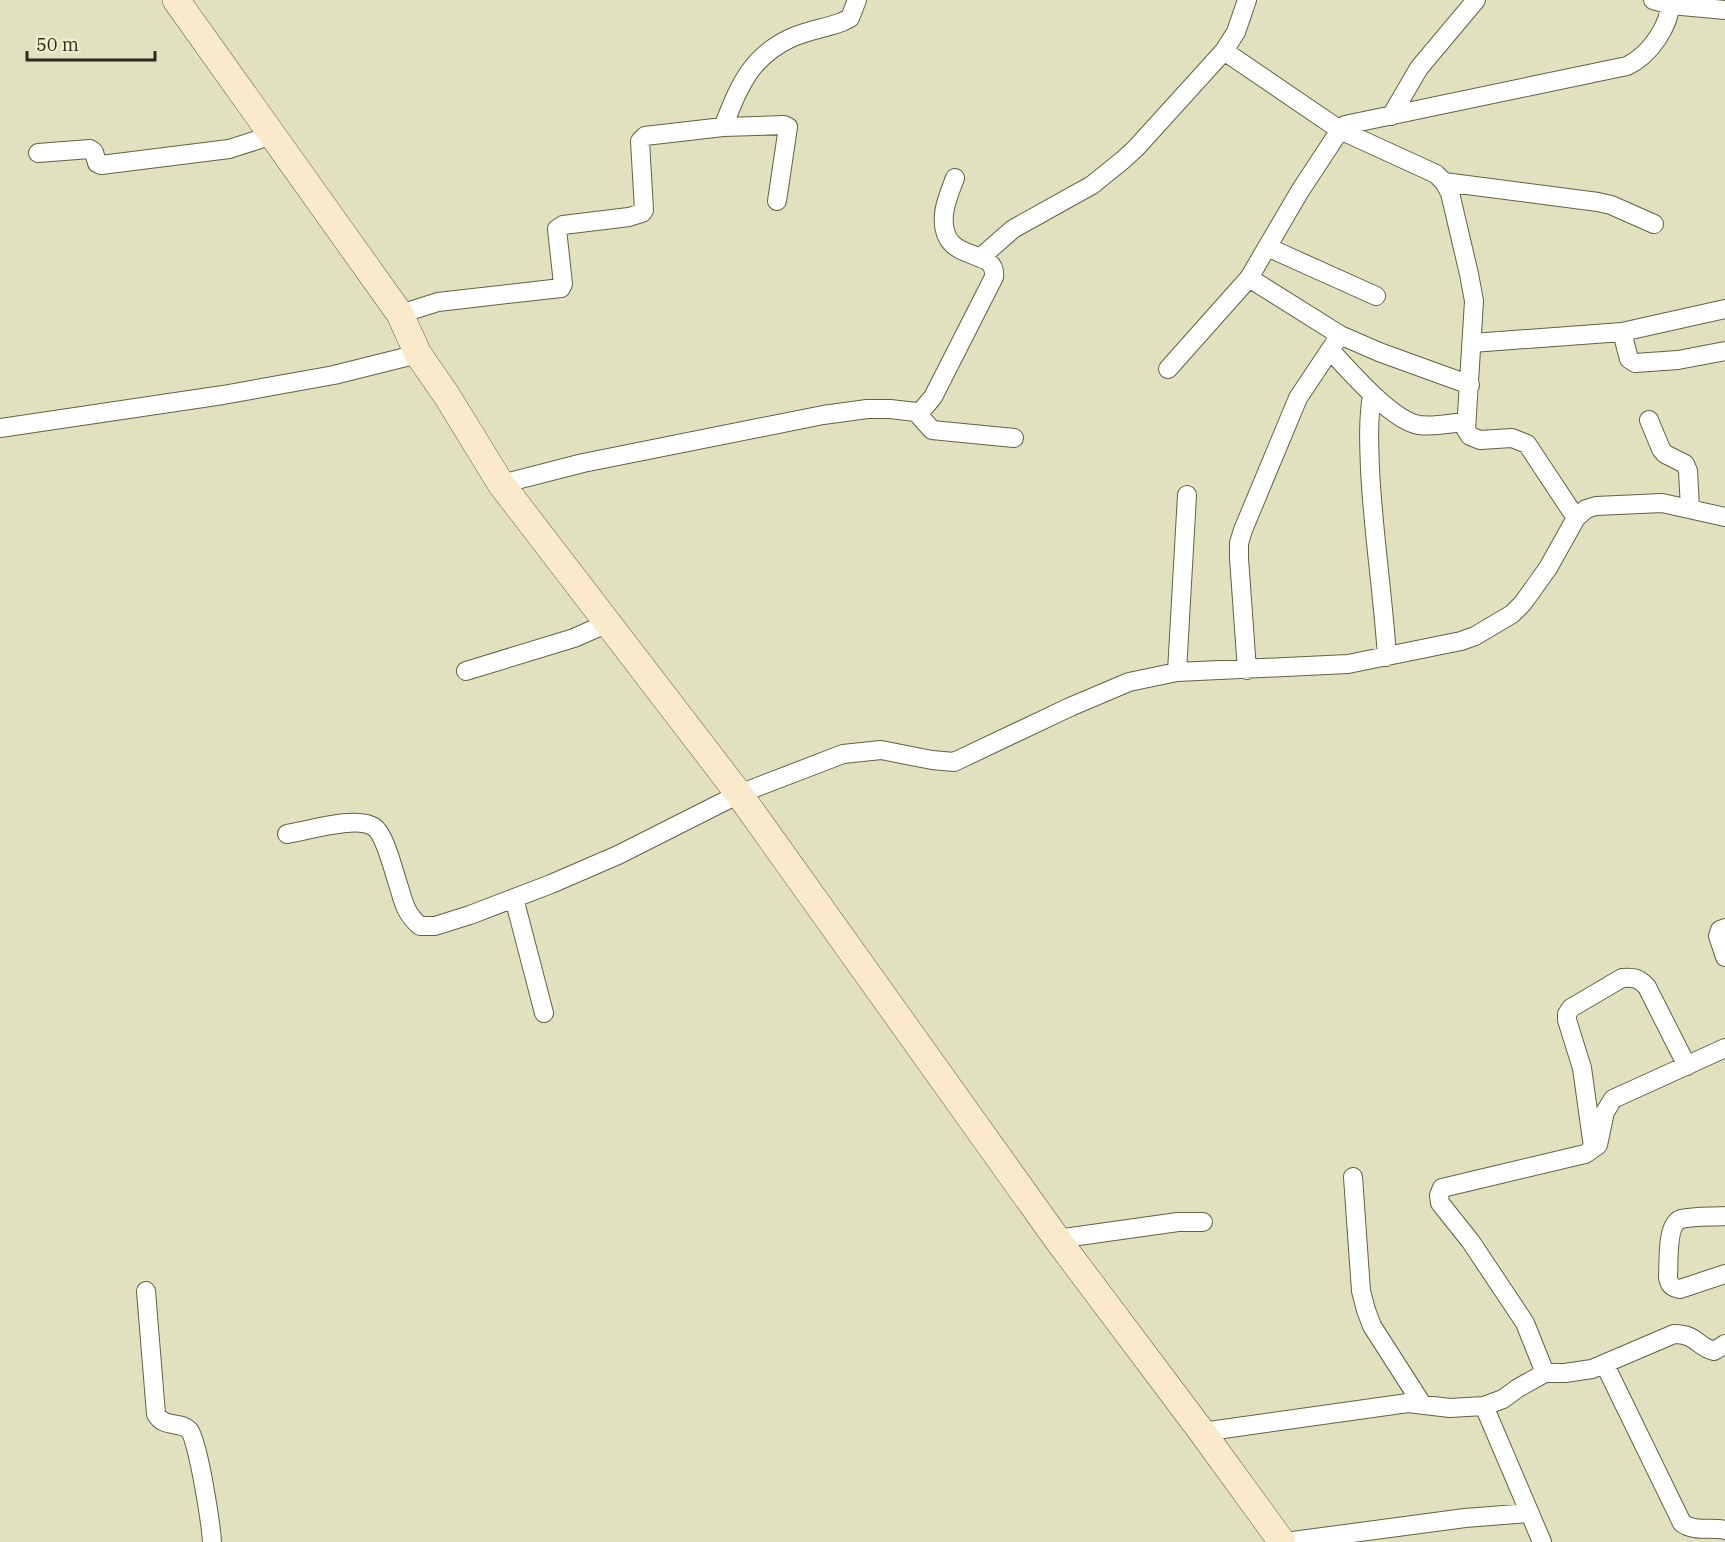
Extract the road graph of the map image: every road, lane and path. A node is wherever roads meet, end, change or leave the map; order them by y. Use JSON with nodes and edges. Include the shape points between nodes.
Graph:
{"nodes":[{"id":1,"x":176,"y":0,"type":"edge"},
{"id":2,"x":857,"y":0,"type":"edge"},
{"id":3,"x":1247,"y":0,"type":"edge"},
{"id":4,"x":1476,"y":0,"type":"edge"},
{"id":5,"x":1665,"y":2,"type":"edge"},
{"id":6,"x":1725,"y":10,"type":"edge"},
{"id":7,"x":1224,"y":51,"type":"junction"},
{"id":8,"x":1391,"y":117,"type":"junction"},
{"id":9,"x":723,"y":128,"type":"junction"},
{"id":10,"x":1340,"y":130,"type":"junction"},
{"id":11,"x":273,"y":135,"type":"junction"},
{"id":12,"x":38,"y":153,"type":"dead end"},
{"id":13,"x":955,"y":178,"type":"dead end"},
{"id":14,"x":1444,"y":182,"type":"junction"},
{"id":15,"x":777,"y":201,"type":"dead end"},
{"id":16,"x":1654,"y":224,"type":"dead end"},
{"id":17,"x":1267,"y":247,"type":"junction"},
{"id":18,"x":980,"y":258,"type":"junction"},
{"id":19,"x":1249,"y":278,"type":"junction"},
{"id":20,"x":1376,"y":296,"type":"dead end"},
{"id":21,"x":1725,"y":309,"type":"edge"},
{"id":22,"x":400,"y":314,"type":"junction"},
{"id":23,"x":1622,"y":332,"type":"junction"},
{"id":24,"x":1335,"y":342,"type":"junction"},
{"id":25,"x":1472,"y":344,"type":"junction"},
{"id":26,"x":1725,"y":351,"type":"edge"},
{"id":27,"x":418,"y":354,"type":"junction"},
{"id":28,"x":1168,"y":369,"type":"dead end"},
{"id":29,"x":1470,"y":385,"type":"junction"},
{"id":30,"x":1372,"y":395,"type":"junction"},
{"id":31,"x":916,"y":412,"type":"junction"},
{"id":32,"x":1649,"y":420,"type":"dead end"},
{"id":33,"x":1466,"y":422,"type":"junction"},
{"id":34,"x":0,"y":428,"type":"edge"},
{"id":35,"x":1014,"y":438,"type":"dead end"},
{"id":36,"x":501,"y":484,"type":"junction"},
{"id":37,"x":1187,"y":495,"type":"dead end"},
{"id":38,"x":1690,"y":508,"type":"junction"},
{"id":39,"x":1725,"y":517,"type":"edge"},
{"id":40,"x":1576,"y":518,"type":"junction"},
{"id":41,"x":608,"y":623,"type":"junction"},
{"id":42,"x":1387,"y":657,"type":"junction"},
{"id":43,"x":1247,"y":670,"type":"junction"},
{"id":44,"x":466,"y":671,"type":"dead end"},
{"id":45,"x":1177,"y":672,"type":"junction"},
{"id":46,"x":739,"y":794,"type":"junction"},
{"id":47,"x":287,"y":834,"type":"dead end"},
{"id":48,"x":514,"y":898,"type":"junction"},
{"id":49,"x":1725,"y":928,"type":"edge"},
{"id":50,"x":1725,"y":957,"type":"edge"},
{"id":51,"x":544,"y":1012,"type":"dead end"},
{"id":52,"x":1725,"y":1048,"type":"edge"},
{"id":53,"x":1687,"y":1066,"type":"junction"},
{"id":54,"x":1594,"y":1149,"type":"junction"},
{"id":55,"x":1353,"y":1178,"type":"dead end"},
{"id":56,"x":1725,"y":1216,"type":"edge"},
{"id":57,"x":1203,"y":1222,"type":"dead end"},
{"id":58,"x":1057,"y":1239,"type":"junction"},
{"id":59,"x":1725,"y":1274,"type":"edge"},
{"id":60,"x":146,"y":1291,"type":"dead end"},
{"id":61,"x":1725,"y":1344,"type":"edge"},
{"id":62,"x":1605,"y":1365,"type":"junction"},
{"id":63,"x":1545,"y":1373,"type":"junction"},
{"id":64,"x":1422,"y":1404,"type":"junction"},
{"id":65,"x":1484,"y":1406,"type":"junction"},
{"id":66,"x":1203,"y":1432,"type":"junction"},
{"id":67,"x":1529,"y":1513,"type":"junction"},
{"id":68,"x":1725,"y":1530,"type":"edge"},
{"id":69,"x":212,"y":1542,"type":"edge"},
{"id":70,"x":1284,"y":1542,"type":"edge"},
{"id":71,"x":1542,"y":1542,"type":"edge"}],
"edges":[{"from":1,"to":11,"type":"street"},
{"from":2,"to":9,"type":"street","via":[[850,18],[793,37],[759,59],[738,90]]},
{"from":3,"to":7,"type":"street","via":[[1236,33]]},
{"from":4,"to":8,"type":"street","via":[[1419,68]]},
{"from":5,"to":6,"type":"street"},
{"from":5,"to":8,"type":"street","via":[[1668,20],[1664,28],[1637,61],[1627,66]]},
{"from":7,"to":10,"type":"street"},
{"from":7,"to":18,"type":"street","via":[[1123,160],[1092,185],[1013,229]]},
{"from":8,"to":10,"type":"street","via":[[1354,122]]},
{"from":9,"to":15,"type":"street","via":[[788,128]]},
{"from":9,"to":22,"type":"street","via":[[643,137],[640,141],[644,210],[630,217],[557,229],[561,288],[438,302]]},
{"from":10,"to":14,"type":"street","via":[[1436,174]]},
{"from":10,"to":17,"type":"street"},
{"from":11,"to":12,"type":"street","via":[[229,148],[101,165],[90,149]]},
{"from":11,"to":22,"type":"street"},
{"from":13,"to":18,"type":"street","via":[[944,214],[946,236],[952,246]]},
{"from":14,"to":16,"type":"street","via":[[1598,202]]},
{"from":14,"to":25,"type":"street","via":[[1450,193],[1474,301]]},
{"from":17,"to":19,"type":"street"},
{"from":17,"to":20,"type":"street"},
{"from":18,"to":31,"type":"street","via":[[993,265],[994,277],[933,397]]},
{"from":19,"to":24,"type":"street"},
{"from":19,"to":28,"type":"street"},
{"from":21,"to":23,"type":"street"},
{"from":22,"to":27,"type":"street"},
{"from":23,"to":25,"type":"street"},
{"from":23,"to":26,"type":"street","via":[[1626,352],[1635,363]]},
{"from":24,"to":29,"type":"street","via":[[1379,352]]},
{"from":24,"to":30,"type":"street"},
{"from":24,"to":43,"type":"street","via":[[1298,398],[1241,536]]},
{"from":25,"to":29,"type":"street"},
{"from":27,"to":34,"type":"street","via":[[334,375]]},
{"from":27,"to":36,"type":"street"},
{"from":29,"to":33,"type":"street"},
{"from":30,"to":33,"type":"street","via":[[1416,425]]},
{"from":30,"to":42,"type":"street","via":[[1372,510]]},
{"from":31,"to":35,"type":"street","via":[[932,430]]},
{"from":31,"to":36,"type":"street","via":[[867,409],[823,415],[594,460]]},
{"from":32,"to":38,"type":"street","via":[[1665,454],[1685,464]]},
{"from":33,"to":40,"type":"street","via":[[1470,436],[1480,440],[1512,438],[1527,444]]},
{"from":36,"to":41,"type":"street"},
{"from":37,"to":45,"type":"street"},
{"from":38,"to":39,"type":"street"},
{"from":38,"to":40,"type":"street","via":[[1662,503],[1596,506]]},
{"from":40,"to":42,"type":"street","via":[[1548,568],[1512,614],[1461,642]]},
{"from":41,"to":44,"type":"street","via":[[574,638]]},
{"from":41,"to":46,"type":"street"},
{"from":42,"to":43,"type":"street","via":[[1348,664]]},
{"from":43,"to":45,"type":"street"},
{"from":45,"to":46,"type":"street","via":[[1129,682],[954,762],[864,750],[843,754]]},
{"from":46,"to":48,"type":"street","via":[[618,855]]},
{"from":46,"to":58,"type":"street"},
{"from":47,"to":48,"type":"street","via":[[345,823],[375,827],[383,839],[408,916],[420,926],[435,926]]},
{"from":48,"to":51,"type":"street"},
{"from":49,"to":50,"type":"street","via":[[1718,936]]},
{"from":52,"to":53,"type":"street"},
{"from":53,"to":54,"type":"street","via":[[1613,1099]]},
{"from":53,"to":54,"type":"street","via":[[1640,979],[1623,978],[1570,1008],[1567,1020],[1582,1068]]},
{"from":54,"to":63,"type":"street","via":[[1572,1158],[1442,1188],[1439,1195],[1444,1209],[1525,1323]]},
{"from":55,"to":64,"type":"street","via":[[1361,1291],[1366,1310],[1372,1326]]},
{"from":56,"to":59,"type":"street","via":[[1675,1222],[1671,1229],[1668,1277],[1669,1284],[1680,1289]]},
{"from":57,"to":58,"type":"street"},
{"from":58,"to":66,"type":"street"},
{"from":60,"to":69,"type":"street","via":[[156,1414],[162,1421],[190,1431]]},
{"from":61,"to":62,"type":"street","via":[[1708,1350],[1686,1334],[1674,1334]]},
{"from":62,"to":63,"type":"street"},
{"from":62,"to":68,"type":"street","via":[[1682,1523],[1688,1528]]},
{"from":63,"to":65,"type":"street"},
{"from":64,"to":65,"type":"street","via":[[1450,1408]]},
{"from":64,"to":66,"type":"street"},
{"from":65,"to":67,"type":"street"},
{"from":66,"to":70,"type":"street"},
{"from":67,"to":70,"type":"street"},
{"from":67,"to":71,"type":"street"}]}
